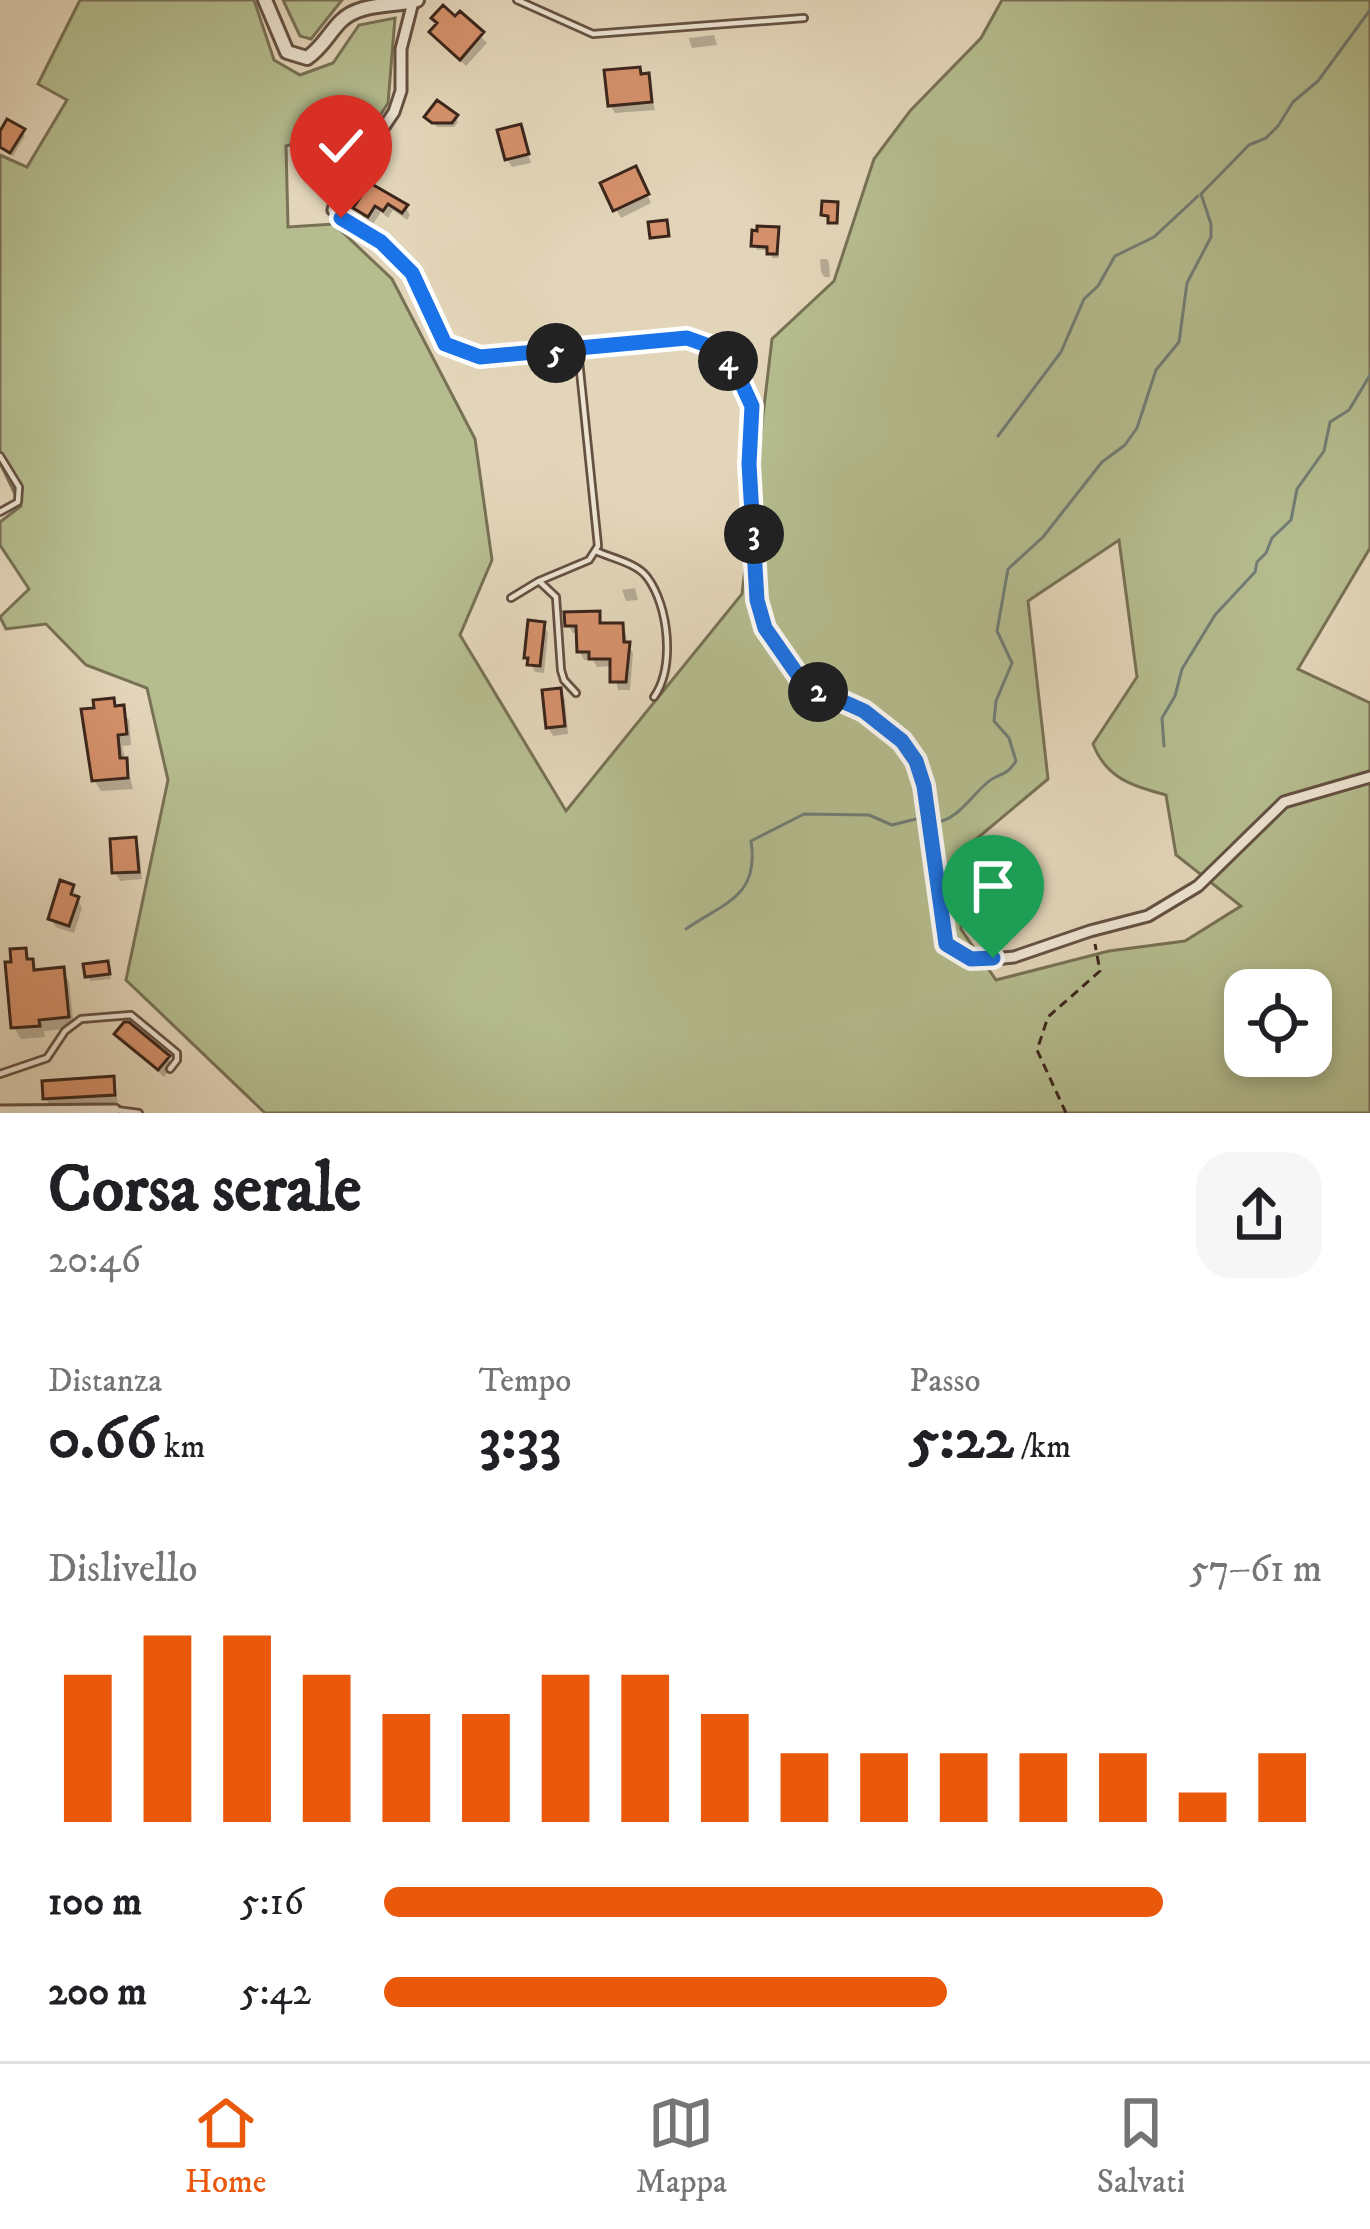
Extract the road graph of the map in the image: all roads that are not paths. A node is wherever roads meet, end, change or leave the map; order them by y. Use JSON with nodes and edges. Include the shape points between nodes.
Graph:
{"nodes":[{"id":1,"x":265,"y":0,"type":"edge"},
{"id":2,"x":517,"y":0,"type":"edge"},
{"id":3,"x":415,"y":1,"type":"edge"},
{"id":4,"x":804,"y":18,"type":"dead end"},
{"id":5,"x":578,"y":351,"type":"junction"},
{"id":6,"x":0,"y":456,"type":"edge"},
{"id":7,"x":0,"y":512,"type":"edge"},
{"id":8,"x":596,"y":551,"type":"junction"},
{"id":9,"x":539,"y":581,"type":"junction"},
{"id":10,"x":511,"y":598,"type":"dead end"},
{"id":11,"x":576,"y":692,"type":"dead end"},
{"id":12,"x":655,"y":697,"type":"dead end"},
{"id":13,"x":1370,"y":777,"type":"edge"},
{"id":14,"x":170,"y":1069,"type":"dead end"},
{"id":15,"x":0,"y":1074,"type":"edge"},
{"id":16,"x":115,"y":1110,"type":"joint"},
{"id":17,"x":0,"y":1111,"type":"edge"},
{"id":18,"x":139,"y":1113,"type":"edge"}],
"edges":[{"from":1,"to":3,"type":"street","via":[[286,52],[308,58],[343,18]]},
{"from":2,"to":4,"type":"lane","via":[[593,34]]},
{"from":3,"to":5,"type":"street","via":[[394,112],[333,210],[399,257],[453,350],[480,357]]},
{"from":5,"to":8,"type":"lane"},
{"from":5,"to":13,"type":"street","via":[[687,338],[715,348],[734,367],[752,406],[761,618],[804,684],[864,711],[916,761],[946,944],[971,959],[1014,957],[1148,916],[1198,886],[1284,802]]},
{"from":6,"to":7,"type":"lane","via":[[19,487],[18,502]]},
{"from":8,"to":9,"type":"lane"},
{"from":8,"to":12,"type":"lane","via":[[641,571],[657,598],[666,668]]},
{"from":9,"to":10,"type":"lane"},
{"from":9,"to":11,"type":"lane","via":[[556,597],[561,670]]},
{"from":14,"to":15,"type":"lane","via":[[177,1053],[124,1013],[81,1019],[47,1058]]},
{"from":16,"to":17,"type":"street"},
{"from":16,"to":18,"type":"lane"}]}
